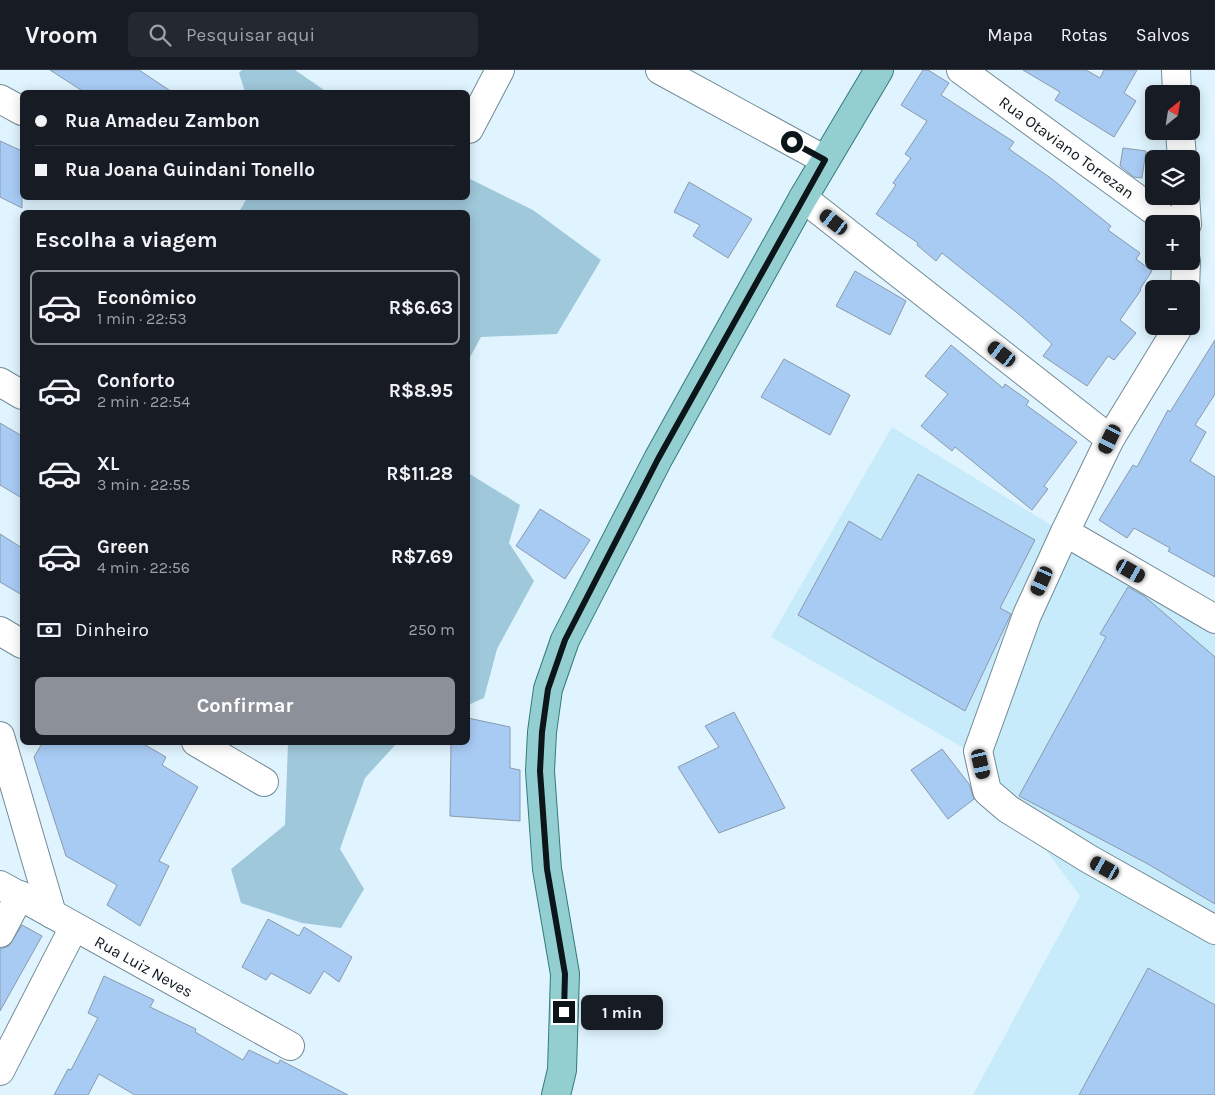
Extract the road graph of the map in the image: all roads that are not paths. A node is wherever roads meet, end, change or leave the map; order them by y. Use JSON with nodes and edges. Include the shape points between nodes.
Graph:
{"nodes":[{"id":1,"x":500,"y":70,"type":"edge"},
{"id":2,"x":660,"y":70,"type":"edge"},
{"id":3,"x":879,"y":70,"type":"edge"},
{"id":4,"x":961,"y":70,"type":"edge"},
{"id":5,"x":1176,"y":70,"type":"edge"},
{"id":6,"x":1177,"y":85,"type":"edge"},
{"id":7,"x":0,"y":99,"type":"edge"},
{"id":8,"x":20,"y":110,"type":"edge"},
{"id":9,"x":470,"y":127,"type":"edge"},
{"id":10,"x":825,"y":160,"type":"junction"},
{"id":11,"x":803,"y":198,"type":"junction"},
{"id":12,"x":1160,"y":215,"type":"edge"},
{"id":13,"x":1174,"y":335,"type":"edge"},
{"id":14,"x":0,"y":382,"type":"edge"},
{"id":15,"x":20,"y":394,"type":"edge"},
{"id":16,"x":1110,"y":439,"type":"junction"},
{"id":17,"x":1064,"y":532,"type":"junction"},
{"id":18,"x":1215,"y":619,"type":"edge"},
{"id":19,"x":0,"y":631,"type":"edge"},
{"id":20,"x":20,"y":643,"type":"edge"},
{"id":21,"x":0,"y":736,"type":"edge"},
{"id":22,"x":201,"y":745,"type":"edge"},
{"id":23,"x":264,"y":782,"type":"dead end"},
{"id":24,"x":10,"y":890,"type":"edge"},
{"id":25,"x":63,"y":921,"type":"junction"},
{"id":26,"x":1215,"y":930,"type":"edge"},
{"id":27,"x":0,"y":933,"type":"edge"},
{"id":28,"x":290,"y":1046,"type":"dead end"},
{"id":29,"x":0,"y":1071,"type":"edge"},
{"id":30,"x":556,"y":1095,"type":"edge"}],
"edges":[{"from":1,"to":9,"type":"street"},
{"from":2,"to":10,"type":"street"},
{"from":3,"to":10,"type":"main road"},
{"from":4,"to":12,"type":"street","name":"Rua Otaviano Torrezan"},
{"from":5,"to":6,"type":"street"},
{"from":7,"to":8,"type":"street"},
{"from":10,"to":11,"type":"main road"},
{"from":11,"to":16,"type":"street"},
{"from":11,"to":30,"type":"main road","via":[[658,459],[565,640],[548,689],[540,771],[547,869],[565,974],[562,1070]]},
{"from":13,"to":16,"type":"street"},
{"from":14,"to":15,"type":"street"},
{"from":16,"to":17,"type":"street"},
{"from":17,"to":18,"type":"street"},
{"from":17,"to":26,"type":"street","via":[[1027,615],[978,751],[987,791],[1008,809],[1089,859]]},
{"from":19,"to":20,"type":"street"},
{"from":21,"to":25,"type":"street"},
{"from":22,"to":23,"type":"street"},
{"from":24,"to":25,"type":"street","name":"Rua Luiz Neves"},
{"from":24,"to":27,"type":"street"},
{"from":25,"to":28,"type":"street","name":"Rua Luiz Neves"},
{"from":25,"to":29,"type":"street"}]}
